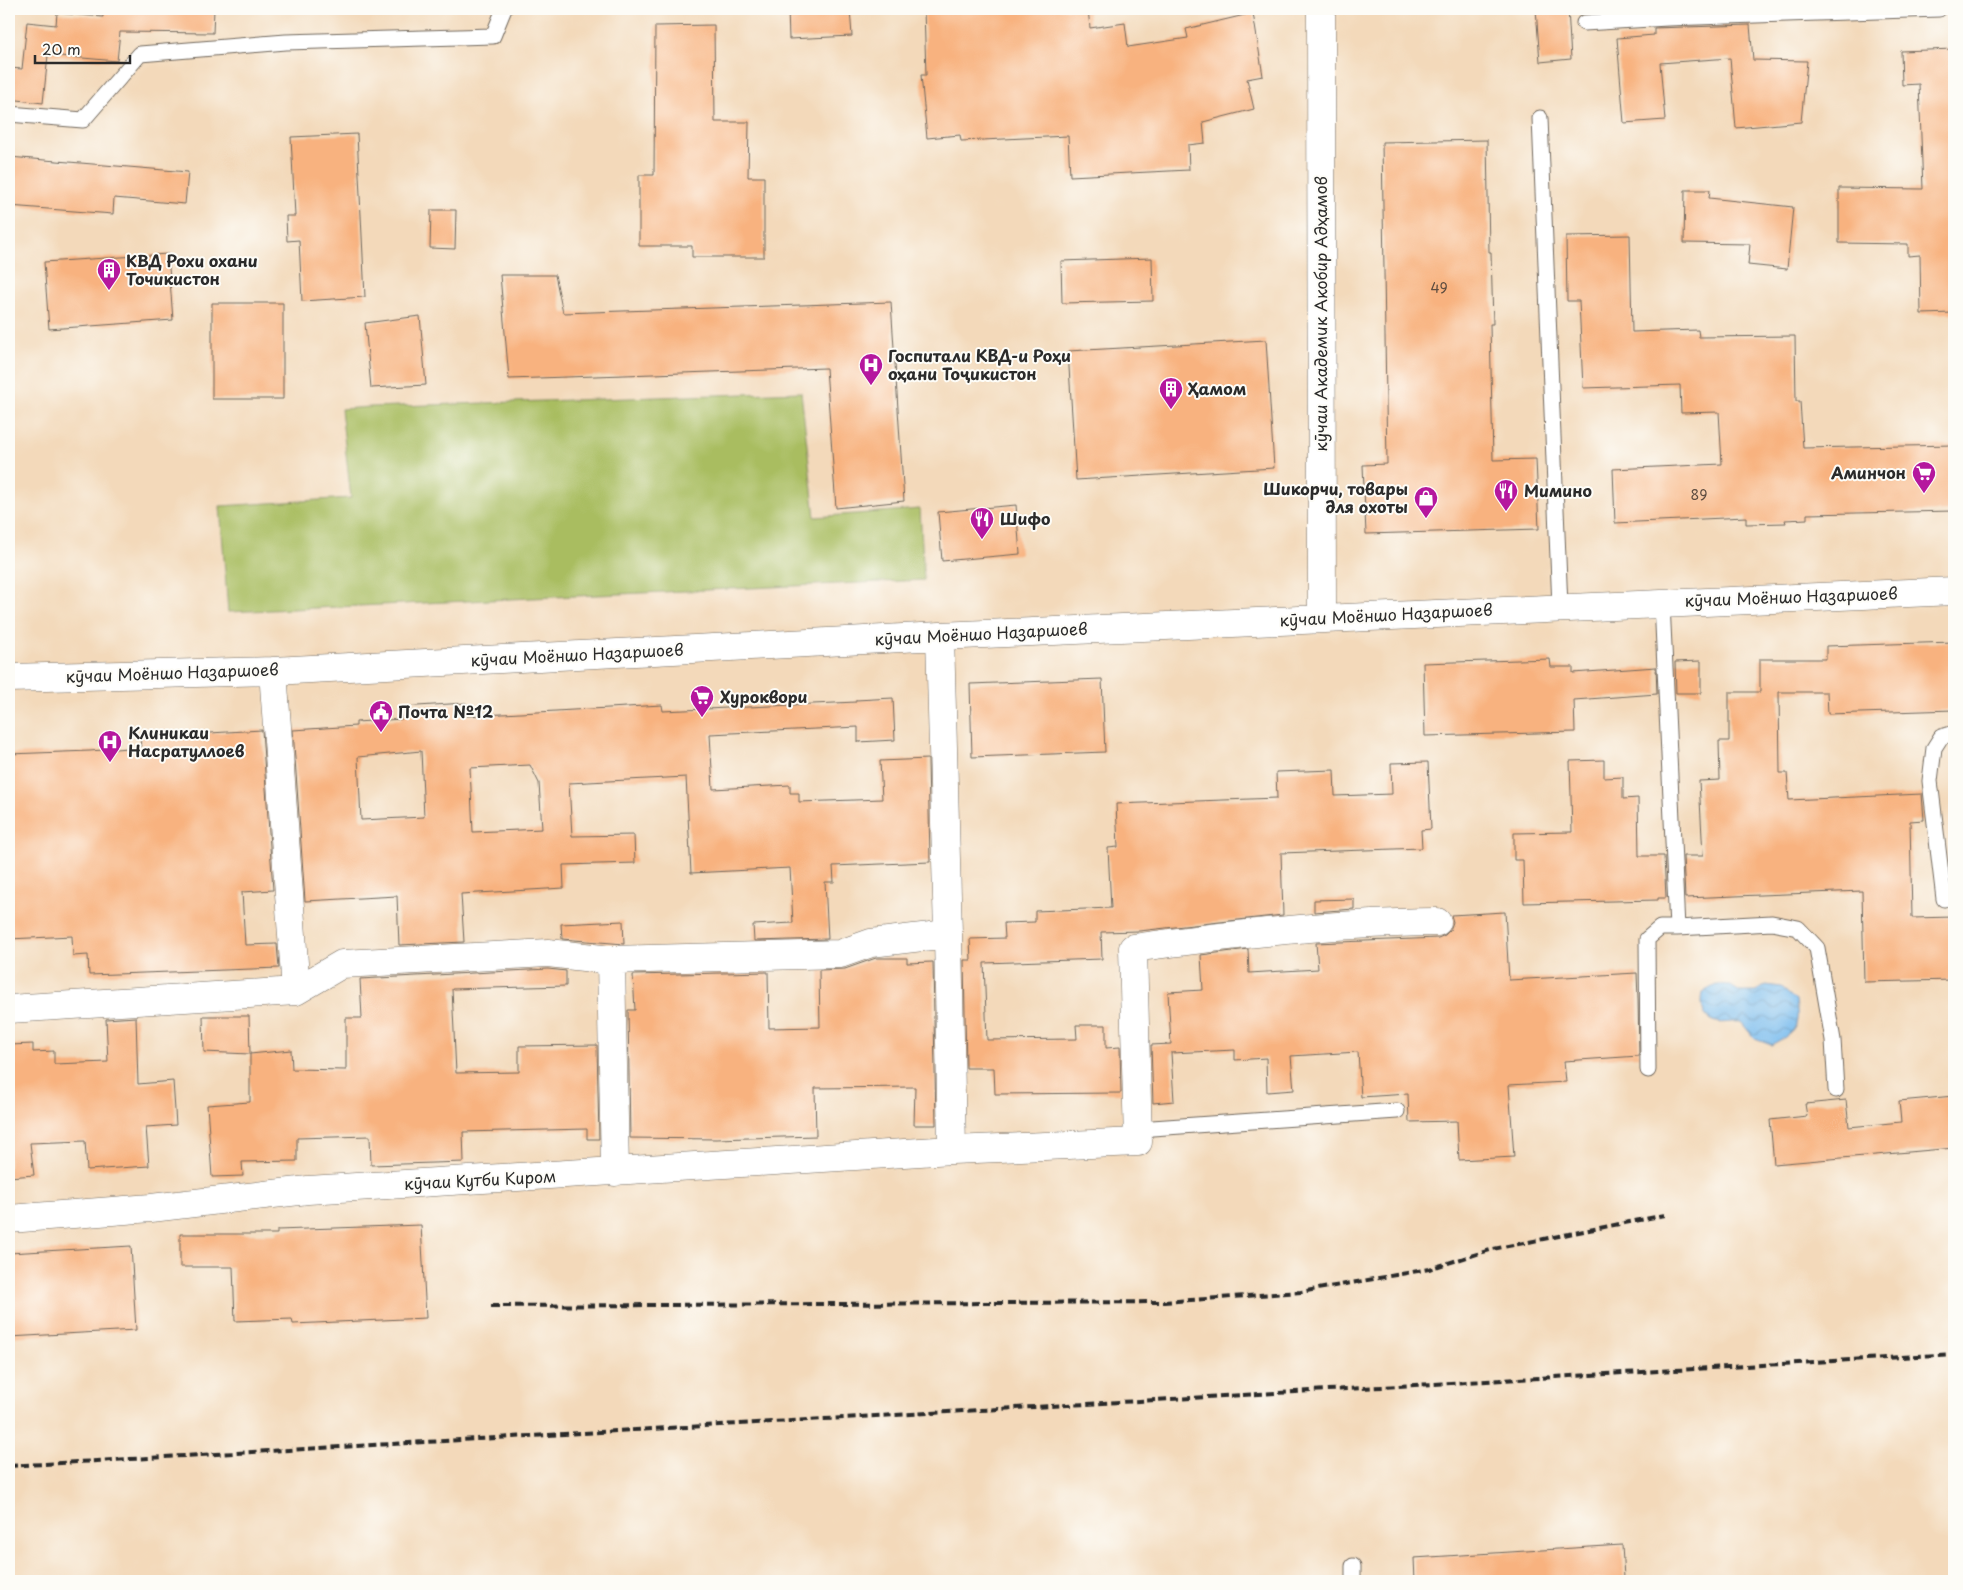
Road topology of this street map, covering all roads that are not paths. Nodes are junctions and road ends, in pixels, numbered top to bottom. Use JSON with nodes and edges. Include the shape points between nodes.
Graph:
{"nodes":[{"id":1,"x":504,"y":9,"type":"edge"},
{"id":2,"x":1321,"y":9,"type":"edge"},
{"id":3,"x":1939,"y":9,"type":"edge"},
{"id":4,"x":1584,"y":23,"type":"dead end"},
{"id":5,"x":9,"y":114,"type":"edge"},
{"id":6,"x":1540,"y":118,"type":"dead end"},
{"id":7,"x":1954,"y":590,"type":"edge"},
{"id":8,"x":1662,"y":603,"type":"junction"},
{"id":9,"x":1560,"y":607,"type":"junction"},
{"id":10,"x":1322,"y":619,"type":"junction"},
{"id":11,"x":940,"y":636,"type":"junction"},
{"id":12,"x":273,"y":671,"type":"junction"},
{"id":13,"x":9,"y":678,"type":"edge"},
{"id":14,"x":1954,"y":733,"type":"edge"},
{"id":15,"x":1944,"y":899,"type":"dead end"},
{"id":16,"x":1437,"y":922,"type":"dead end"},
{"id":17,"x":1677,"y":928,"type":"junction"},
{"id":18,"x":948,"y":934,"type":"junction"},
{"id":19,"x":611,"y":960,"type":"junction"},
{"id":20,"x":296,"y":991,"type":"junction"},
{"id":21,"x":9,"y":1009,"type":"edge"},
{"id":22,"x":1648,"y":1070,"type":"dead end"},
{"id":23,"x":1836,"y":1090,"type":"dead end"},
{"id":24,"x":1397,"y":1111,"type":"dead end"},
{"id":25,"x":1138,"y":1128,"type":"junction"},
{"id":26,"x":952,"y":1150,"type":"junction"},
{"id":27,"x":614,"y":1172,"type":"junction"},
{"id":28,"x":9,"y":1219,"type":"edge"},
{"id":29,"x":1353,"y":1566,"type":"dead end"},
{"id":30,"x":1353,"y":1581,"type":"edge"}],
"edges":[{"from":1,"to":5,"type":"lane","via":[[493,36],[286,42],[140,54],[83,120]]},
{"from":2,"to":10,"type":"street","name":"кӯчаи Академик Акобир Адҳамов"},
{"from":3,"to":4,"type":"lane"},
{"from":6,"to":9,"type":"lane"},
{"from":7,"to":8,"type":"street","name":"кӯчаи Моёншо Назаршоев"},
{"from":8,"to":9,"type":"street","name":"кӯчаи Моёншо Назаршоев"},
{"from":8,"to":17,"type":"lane"},
{"from":9,"to":10,"type":"street","name":"кӯчаи Моёншо Назаршоев"},
{"from":10,"to":11,"type":"street","name":"кӯчаи Моёншо Назаршоев"},
{"from":11,"to":12,"type":"street","name":"кӯчаи Моёншо Назаршоев"},
{"from":11,"to":18,"type":"street"},
{"from":12,"to":13,"type":"street","name":"кӯчаи Моёншо Назаршоев"},
{"from":12,"to":20,"type":"street"},
{"from":14,"to":15,"type":"lane","via":[[1941,737],[1934,748],[1930,781]]},
{"from":16,"to":25,"type":"street","via":[[1308,928],[1133,948]]},
{"from":17,"to":22,"type":"lane","via":[[1660,928],[1648,939]]},
{"from":17,"to":23,"type":"lane","via":[[1772,923],[1798,928],[1817,948],[1832,1040]]},
{"from":18,"to":19,"type":"street","via":[[871,942],[840,954]]},
{"from":18,"to":26,"type":"street"},
{"from":19,"to":20,"type":"street","via":[[548,953],[342,964]]},
{"from":19,"to":27,"type":"street"},
{"from":20,"to":21,"type":"street"},
{"from":24,"to":25,"type":"lane"},
{"from":25,"to":26,"type":"street","name":"кӯчаи Кутби Киром","via":[[1138,1142]]},
{"from":26,"to":27,"type":"street","name":"кӯчаи Кутби Киром"},
{"from":27,"to":28,"type":"street","name":"кӯчаи Кутби Киром","via":[[308,1190],[151,1208]]},
{"from":29,"to":30,"type":"lane"}]}
